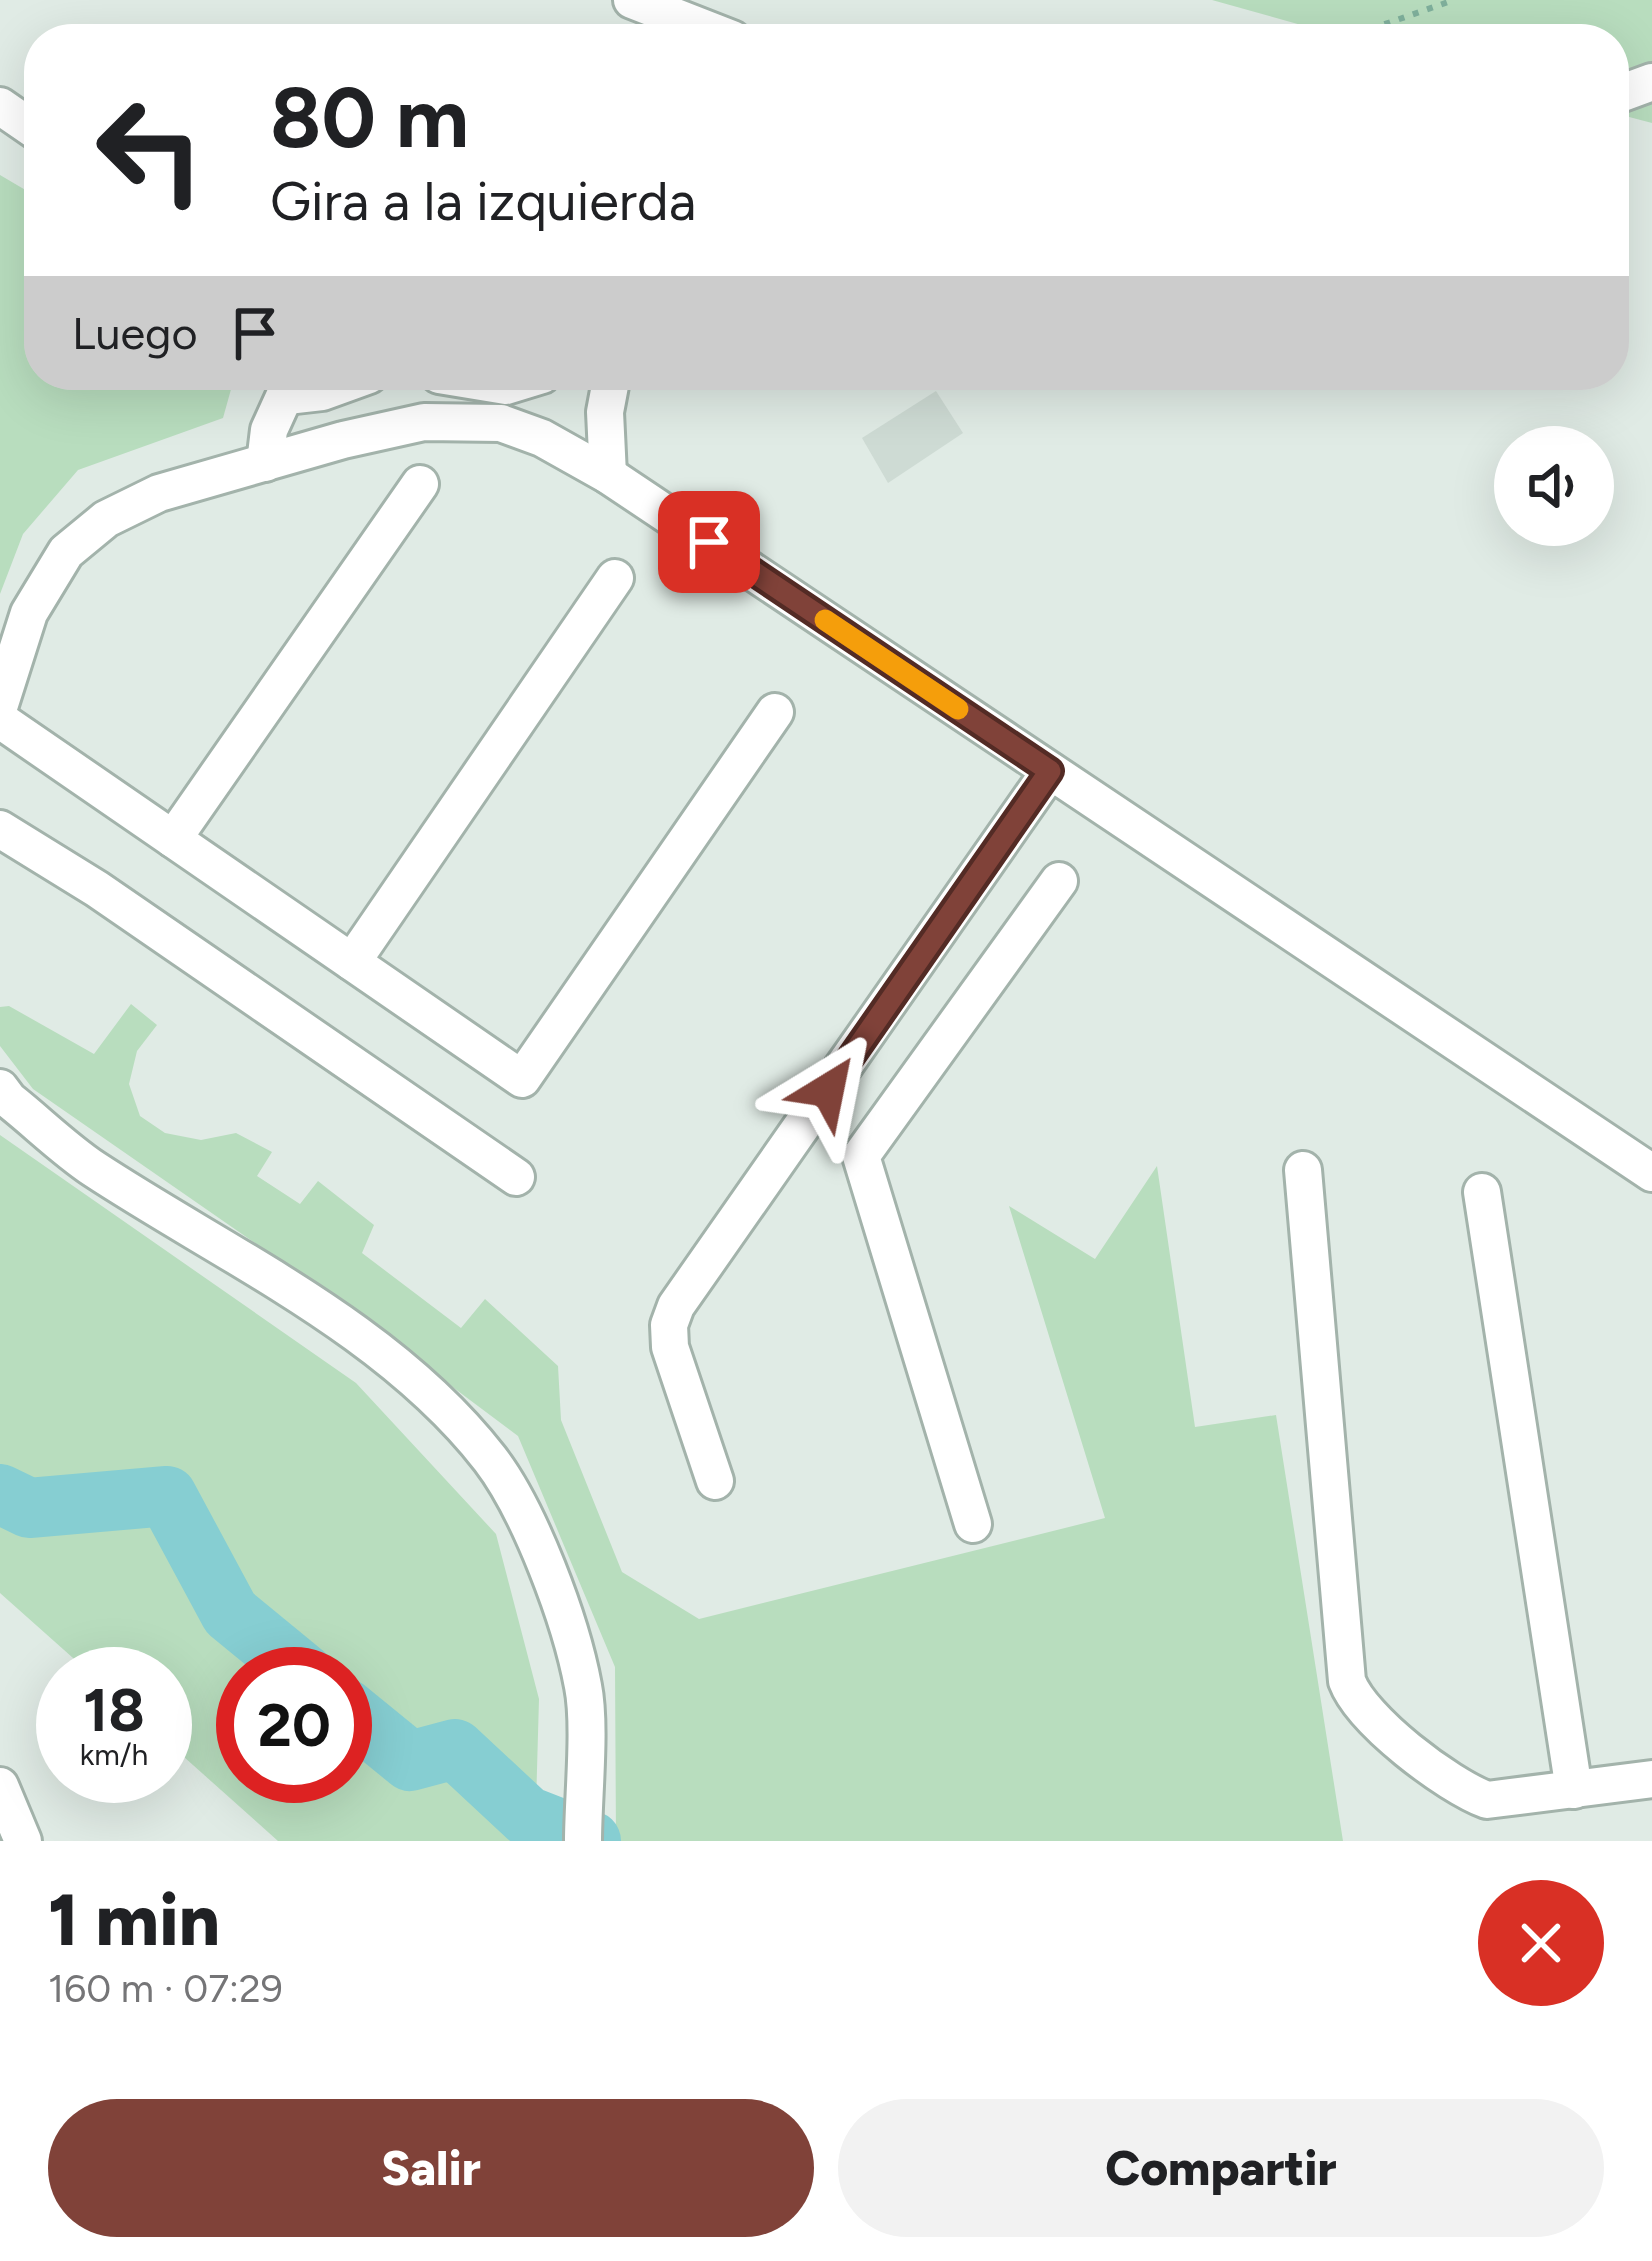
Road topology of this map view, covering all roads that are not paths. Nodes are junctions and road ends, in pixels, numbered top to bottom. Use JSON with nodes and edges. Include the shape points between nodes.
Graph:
{"nodes":[{"id":1,"x":632,"y":0,"type":"edge"},
{"id":2,"x":694,"y":24,"type":"edge"},
{"id":3,"x":289,"y":390,"type":"edge"},
{"id":4,"x":461,"y":390,"type":"edge"},
{"id":5,"x":609,"y":390,"type":"edge"},
{"id":6,"x":462,"y":422,"type":"junction"},
{"id":7,"x":266,"y":463,"type":"junction"},
{"id":8,"x":608,"y":475,"type":"junction"},
{"id":9,"x":420,"y":484,"type":"dead end"},
{"id":10,"x":615,"y":578,"type":"dead end"},
{"id":11,"x":0,"y":704,"type":"edge"},
{"id":12,"x":775,"y":712,"type":"dead end"},
{"id":13,"x":0,"y":720,"type":"edge"},
{"id":14,"x":1050,"y":771,"type":"junction"},
{"id":15,"x":0,"y":829,"type":"edge"},
{"id":16,"x":173,"y":839,"type":"junction"},
{"id":17,"x":1059,"y":881,"type":"dead end"},
{"id":18,"x":352,"y":962,"type":"junction"},
{"id":19,"x":0,"y":1088,"type":"edge"},
{"id":20,"x":803,"y":1127,"type":"junction"},
{"id":21,"x":861,"y":1156,"type":"junction"},
{"id":22,"x":1303,"y":1170,"type":"dead end"},
{"id":23,"x":1652,"y":1173,"type":"edge"},
{"id":24,"x":516,"y":1177,"type":"dead end"},
{"id":25,"x":1482,"y":1192,"type":"dead end"},
{"id":26,"x":715,"y":1480,"type":"dead end"},
{"id":27,"x":973,"y":1524,"type":"dead end"},
{"id":28,"x":1652,"y":1779,"type":"edge"},
{"id":29,"x":0,"y":1786,"type":"edge"},
{"id":30,"x":1574,"y":1790,"type":"junction"},
{"id":31,"x":23,"y":1841,"type":"edge"},
{"id":32,"x":583,"y":1841,"type":"edge"}],
"edges":[{"from":1,"to":2,"type":"street"},
{"from":3,"to":7,"type":"street","via":[[269,430]]},
{"from":4,"to":6,"type":"street"},
{"from":5,"to":8,"type":"street"},
{"from":6,"to":7,"type":"street","via":[[424,422]]},
{"from":6,"to":8,"type":"street","via":[[501,423]]},
{"from":7,"to":11,"type":"street","via":[[159,493],[106,519],[66,552],[29,613]]},
{"from":8,"to":14,"type":"street"},
{"from":9,"to":16,"type":"street"},
{"from":10,"to":18,"type":"street"},
{"from":12,"to":18,"type":"street","via":[[522,1079]]},
{"from":13,"to":16,"type":"street"},
{"from":14,"to":20,"type":"street"},
{"from":14,"to":23,"type":"street"},
{"from":15,"to":24,"type":"street"},
{"from":16,"to":18,"type":"street"},
{"from":17,"to":21,"type":"street"},
{"from":19,"to":32,"type":"street","via":[[88,1165],[356,1334],[437,1400],[492,1462],[534,1540],[584,1689]]},
{"from":20,"to":21,"type":"street"},
{"from":20,"to":26,"type":"street","via":[[669,1325]]},
{"from":21,"to":27,"type":"street"},
{"from":22,"to":30,"type":"street","via":[[1355,1703],[1469,1794],[1487,1800]]},
{"from":25,"to":30,"type":"street"},
{"from":28,"to":30,"type":"street"},
{"from":29,"to":31,"type":"street"}]}
